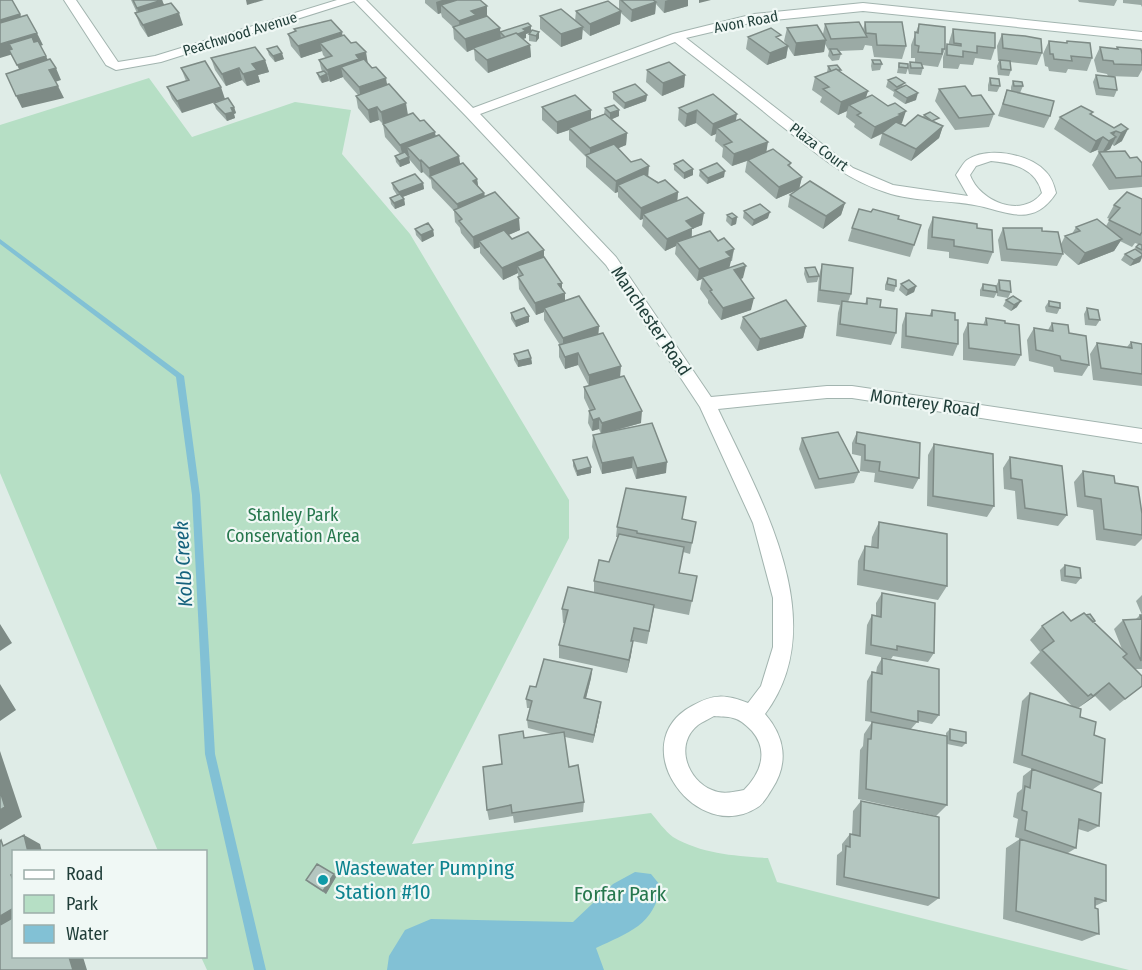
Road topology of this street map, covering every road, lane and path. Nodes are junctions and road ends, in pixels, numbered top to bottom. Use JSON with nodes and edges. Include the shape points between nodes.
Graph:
{"nodes":[{"id":1,"x":70,"y":0,"type":"edge"},
{"id":2,"x":349,"y":0,"type":"edge"},
{"id":3,"x":359,"y":0,"type":"edge"},
{"id":4,"x":861,"y":4,"type":"edge"},
{"id":5,"x":1142,"y":36,"type":"edge"},
{"id":6,"x":677,"y":37,"type":"junction"},
{"id":7,"x":471,"y":113,"type":"junction"},
{"id":8,"x":986,"y":203,"type":"junction"},
{"id":9,"x":707,"y":404,"type":"junction"},
{"id":10,"x":1142,"y":436,"type":"edge"},
{"id":11,"x":751,"y":716,"type":"junction"}],
"edges":[{"from":1,"to":2,"type":"street","name":"Peachwood Avenue","via":[[116,66],[157,59]]},
{"from":3,"to":7,"type":"street","name":"Manchester Road"},
{"from":4,"to":5,"type":"street","name":"Avon Road"},
{"from":4,"to":6,"type":"street","name":"Avon Road","via":[[754,18]]},
{"from":6,"to":7,"type":"street","name":"Avon Road"},
{"from":6,"to":8,"type":"street","name":"Plaza Court","via":[[848,171],[890,189]]},
{"from":7,"to":9,"type":"street","name":"Manchester Road","via":[[611,261]]},
{"from":8,"to":8,"type":"street","name":"Plaza Court","via":[[1010,209],[1034,207],[1049,193],[1048,183],[1023,162],[1004,157],[982,158],[966,167],[963,175],[964,184]]},
{"from":9,"to":10,"type":"street","name":"Monterey Road","via":[[852,392]]},
{"from":9,"to":11,"type":"street","name":"Manchester Road","via":[[762,523],[783,598],[783,647],[770,691]]},
{"from":11,"to":11,"type":"street","via":[[735,708],[712,706],[697,711],[677,733],[673,750],[677,771],[702,798],[732,804],[750,799],[772,774],[770,740]]}]}
